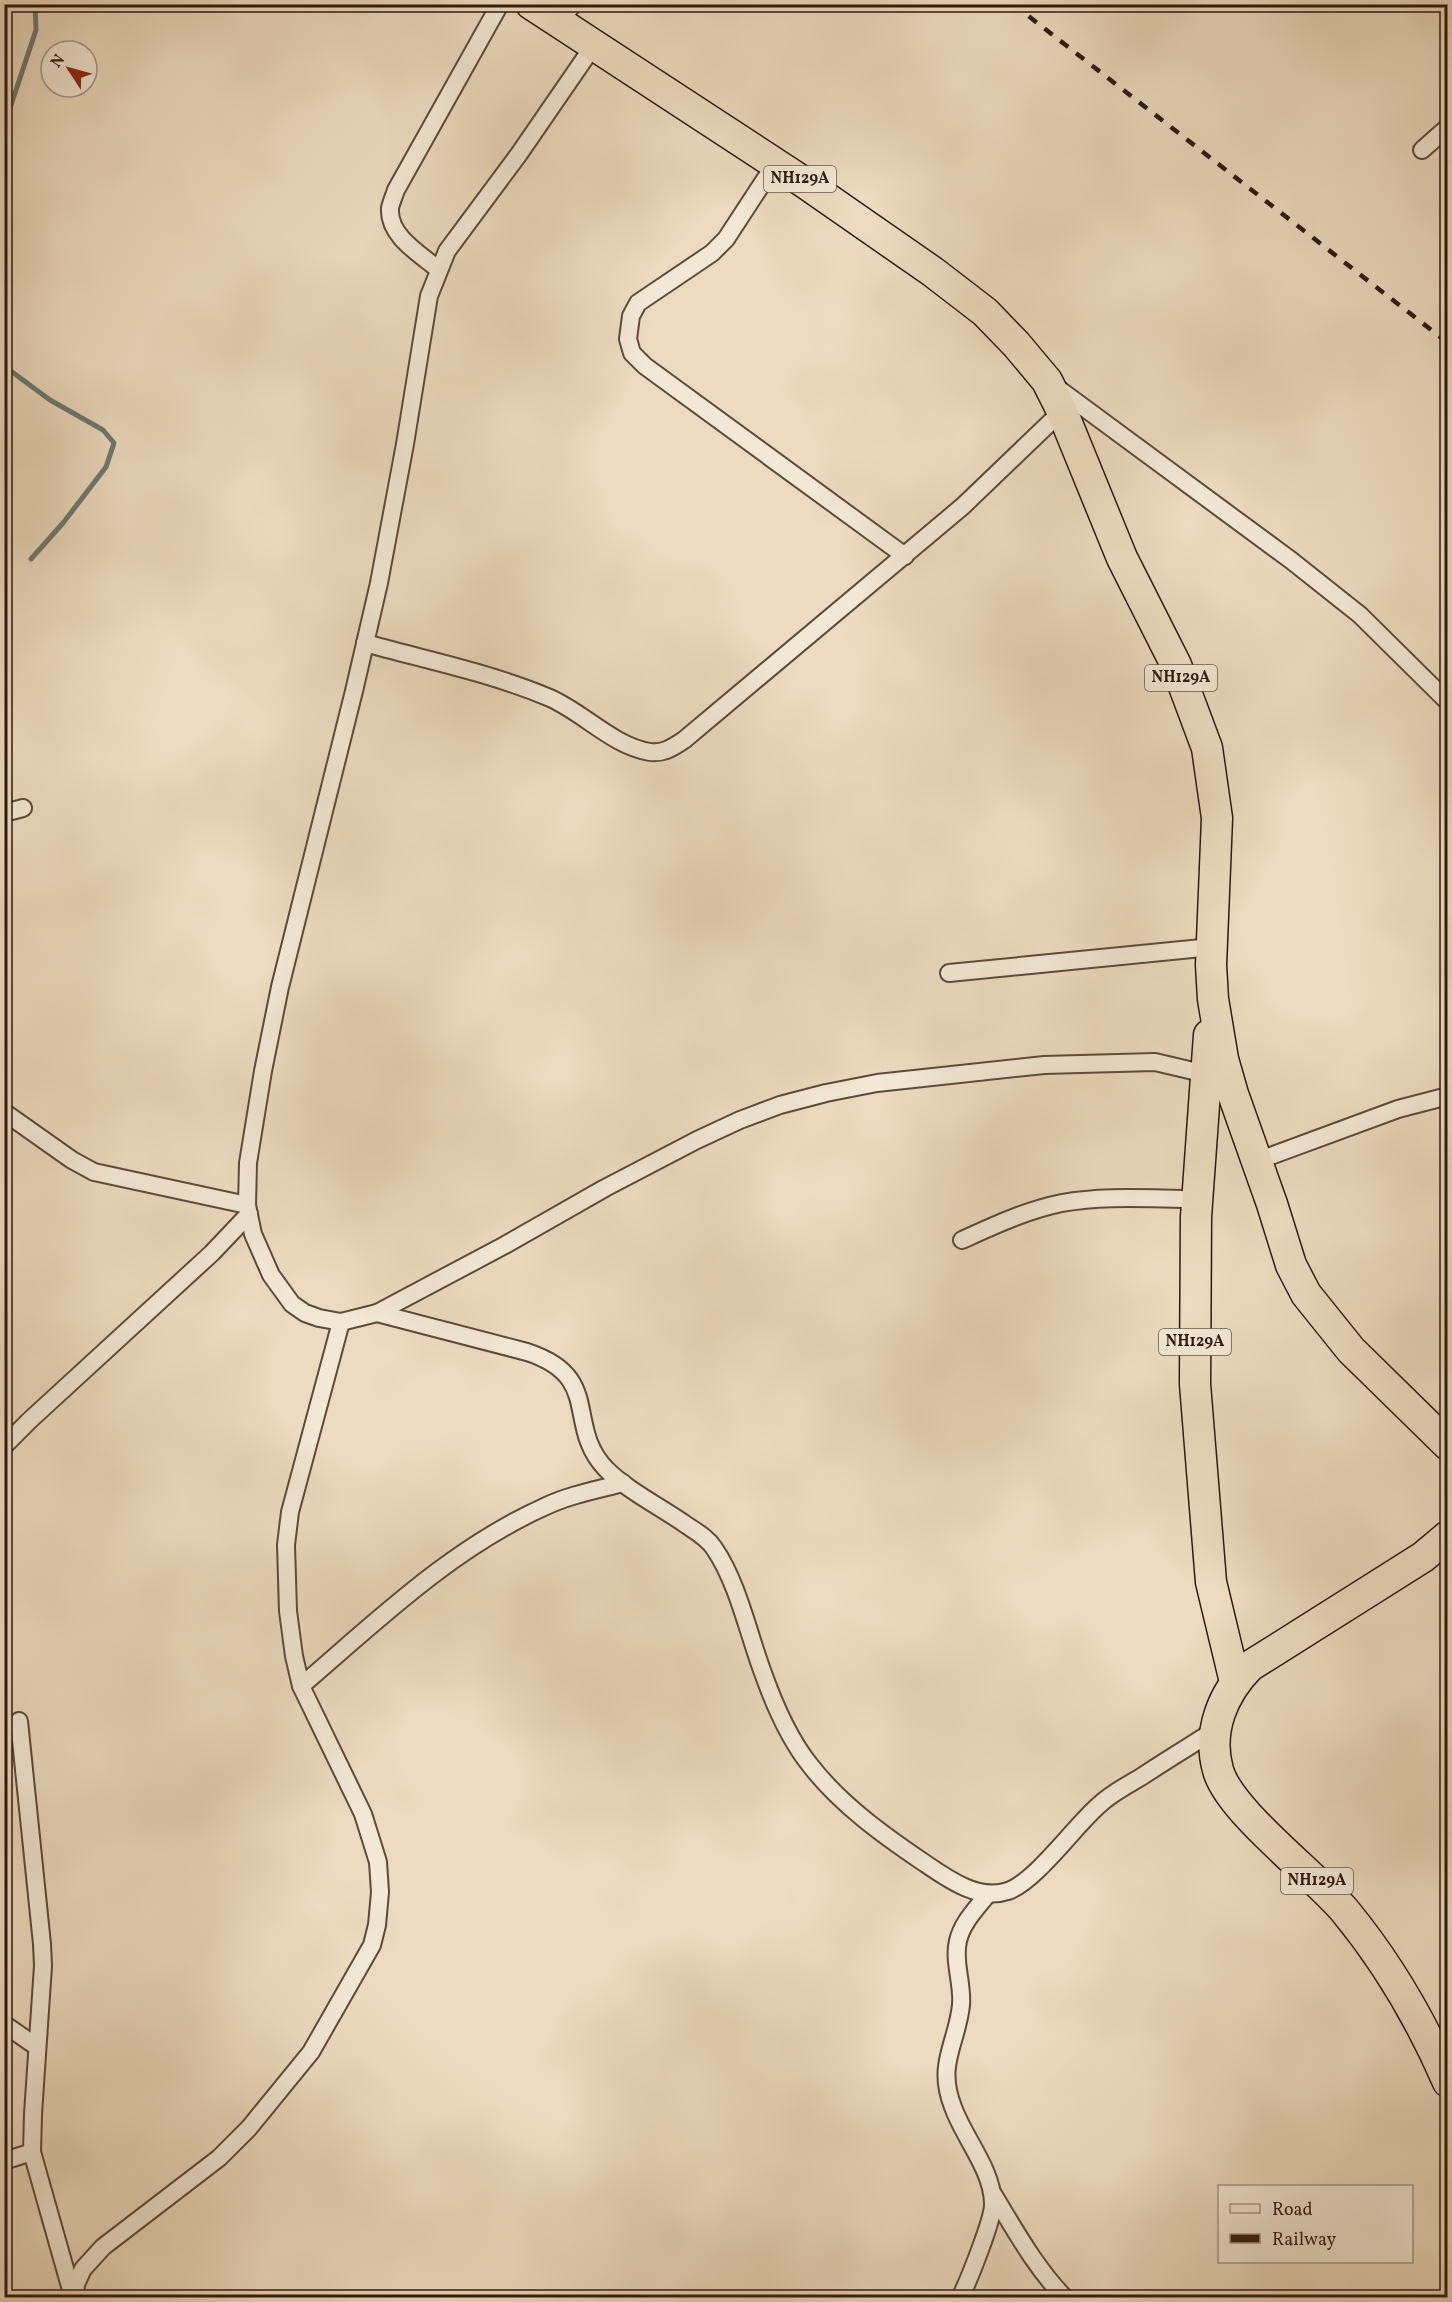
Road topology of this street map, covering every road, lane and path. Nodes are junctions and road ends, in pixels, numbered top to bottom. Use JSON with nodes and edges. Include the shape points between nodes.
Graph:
{"nodes":[{"id":1,"x":500,"y":4,"type":"edge"},
{"id":2,"x":531,"y":4,"type":"edge"},
{"id":3,"x":566,"y":14,"type":"edge"},
{"id":4,"x":594,"y":45,"type":"junction"},
{"id":5,"x":1448,"y":127,"type":"edge"},
{"id":6,"x":1422,"y":150,"type":"dead end"},
{"id":7,"x":775,"y":164,"type":"junction"},
{"id":8,"x":438,"y":269,"type":"junction"},
{"id":9,"x":1047,"y":381,"type":"junction"},
{"id":10,"x":1062,"y":411,"type":"junction"},
{"id":11,"x":905,"y":556,"type":"junction"},
{"id":12,"x":365,"y":643,"type":"junction"},
{"id":13,"x":1448,"y":702,"type":"edge"},
{"id":14,"x":23,"y":808,"type":"dead end"},
{"id":15,"x":4,"y":813,"type":"edge"},
{"id":16,"x":1212,"y":947,"type":"junction"},
{"id":17,"x":949,"y":973,"type":"dead end"},
{"id":18,"x":1213,"y":999,"type":"junction"},
{"id":19,"x":1206,"y":1074,"type":"junction"},
{"id":20,"x":1448,"y":1096,"type":"edge"},
{"id":21,"x":4,"y":1112,"type":"edge"},
{"id":22,"x":1257,"y":1161,"type":"junction"},
{"id":23,"x":1197,"y":1199,"type":"junction"},
{"id":24,"x":248,"y":1210,"type":"junction"},
{"id":25,"x":962,"y":1240,"type":"dead end"},
{"id":26,"x":377,"y":1313,"type":"junction"},
{"id":27,"x":341,"y":1322,"type":"junction"},
{"id":28,"x":1448,"y":1445,"type":"edge"},
{"id":29,"x":4,"y":1446,"type":"edge"},
{"id":30,"x":623,"y":1483,"type":"junction"},
{"id":31,"x":1448,"y":1536,"type":"edge"},
{"id":32,"x":1234,"y":1682,"type":"junction"},
{"id":33,"x":301,"y":1686,"type":"junction"},
{"id":34,"x":19,"y":1721,"type":"dead end"},
{"id":35,"x":1215,"y":1730,"type":"junction"},
{"id":36,"x":987,"y":1895,"type":"junction"},
{"id":37,"x":4,"y":2024,"type":"edge"},
{"id":38,"x":37,"y":2047,"type":"junction"},
{"id":39,"x":1448,"y":2082,"type":"edge"},
{"id":40,"x":32,"y":2152,"type":"junction"},
{"id":41,"x":4,"y":2161,"type":"edge"},
{"id":42,"x":992,"y":2190,"type":"junction"},
{"id":43,"x":74,"y":2298,"type":"edge"},
{"id":44,"x":960,"y":2298,"type":"edge"},
{"id":45,"x":1065,"y":2298,"type":"edge"}],
"edges":[{"from":1,"to":8,"type":"street","via":[[396,190],[390,208],[400,238]]},
{"from":2,"to":3,"type":"highway","number":"NH129A"},
{"from":3,"to":4,"type":"highway","number":"NH129A"},
{"from":4,"to":7,"type":"highway","number":"NH129A"},
{"from":4,"to":8,"type":"street","via":[[447,250]]},
{"from":5,"to":6,"type":"street"},
{"from":7,"to":9,"type":"highway","number":"NH129A","via":[[985,312]]},
{"from":7,"to":11,"type":"street","via":[[726,239],[712,253],[638,303],[631,316],[628,339],[632,353]]},
{"from":8,"to":12,"type":"street","via":[[429,296],[405,444]]},
{"from":9,"to":10,"type":"highway","number":"NH129A"},
{"from":9,"to":13,"type":"street","via":[[1302,568],[1360,615]]},
{"from":10,"to":11,"type":"street"},
{"from":10,"to":16,"type":"highway","number":"NH129A","via":[[1122,558],[1176,666],[1207,748],[1217,818]]},
{"from":11,"to":12,"type":"street","via":[[666,751],[652,752],[615,739],[570,708],[524,687]]},
{"from":12,"to":24,"type":"street","via":[[280,987],[248,1163]]},
{"from":14,"to":15,"type":"street"},
{"from":16,"to":17,"type":"street"},
{"from":16,"to":18,"type":"highway","number":"NH129A"},
{"from":18,"to":19,"type":"highway","number":"NH129A"},
{"from":18,"to":22,"type":"highway","number":"NH129A","via":[[1223,1059]]},
{"from":19,"to":23,"type":"highway","number":"NH129A"},
{"from":19,"to":26,"type":"street","via":[[1155,1062],[1044,1065],[877,1083],[780,1105],[687,1145]]},
{"from":20,"to":22,"type":"street","via":[[1398,1109]]},
{"from":21,"to":24,"type":"street","via":[[94,1172]]},
{"from":22,"to":28,"type":"highway","number":"NH129A","via":[[1291,1265],[1306,1294],[1351,1350]]},
{"from":23,"to":25,"type":"street","via":[[1107,1198],[1060,1204],[1016,1216]]},
{"from":23,"to":32,"type":"highway","number":"NH129A","via":[[1196,1407],[1210,1582]]},
{"from":24,"to":27,"type":"street","via":[[260,1254],[292,1304],[305,1313]]},
{"from":24,"to":29,"type":"street","via":[[212,1253]]},
{"from":26,"to":27,"type":"street"},
{"from":26,"to":30,"type":"street","via":[[527,1352],[556,1364],[572,1382],[597,1457]]},
{"from":27,"to":33,"type":"street","via":[[290,1512],[286,1545],[288,1611]]},
{"from":30,"to":33,"type":"street","via":[[552,1503],[484,1539],[436,1570]]},
{"from":30,"to":36,"type":"street","via":[[712,1545],[729,1576],[763,1675],[791,1735],[825,1783],[875,1827],[941,1875]]},
{"from":31,"to":32,"type":"highway","number":"NH129A","via":[[1424,1557],[1259,1660]]},
{"from":32,"to":35,"type":"highway","number":"NH129A"},
{"from":33,"to":43,"type":"street","via":[[363,1814],[378,1862],[380,1892],[372,1945],[311,2052],[272,2102],[219,2158],[103,2247],[83,2269]]},
{"from":34,"to":38,"type":"street","via":[[42,1944]]},
{"from":35,"to":36,"type":"street","via":[[1099,1805],[1034,1872],[1011,1890]]},
{"from":35,"to":39,"type":"highway","number":"NH129A","via":[[1218,1772],[1233,1797],[1324,1888],[1366,1938],[1409,2006]]},
{"from":36,"to":42,"type":"street","via":[[968,1918],[957,1943],[961,2006],[946,2069],[953,2107]]},
{"from":37,"to":38,"type":"street"},
{"from":38,"to":40,"type":"street"},
{"from":40,"to":41,"type":"street"},
{"from":40,"to":43,"type":"street"},
{"from":42,"to":44,"type":"street","via":[[990,2220]]},
{"from":42,"to":45,"type":"street","via":[[1032,2258]]}]}
